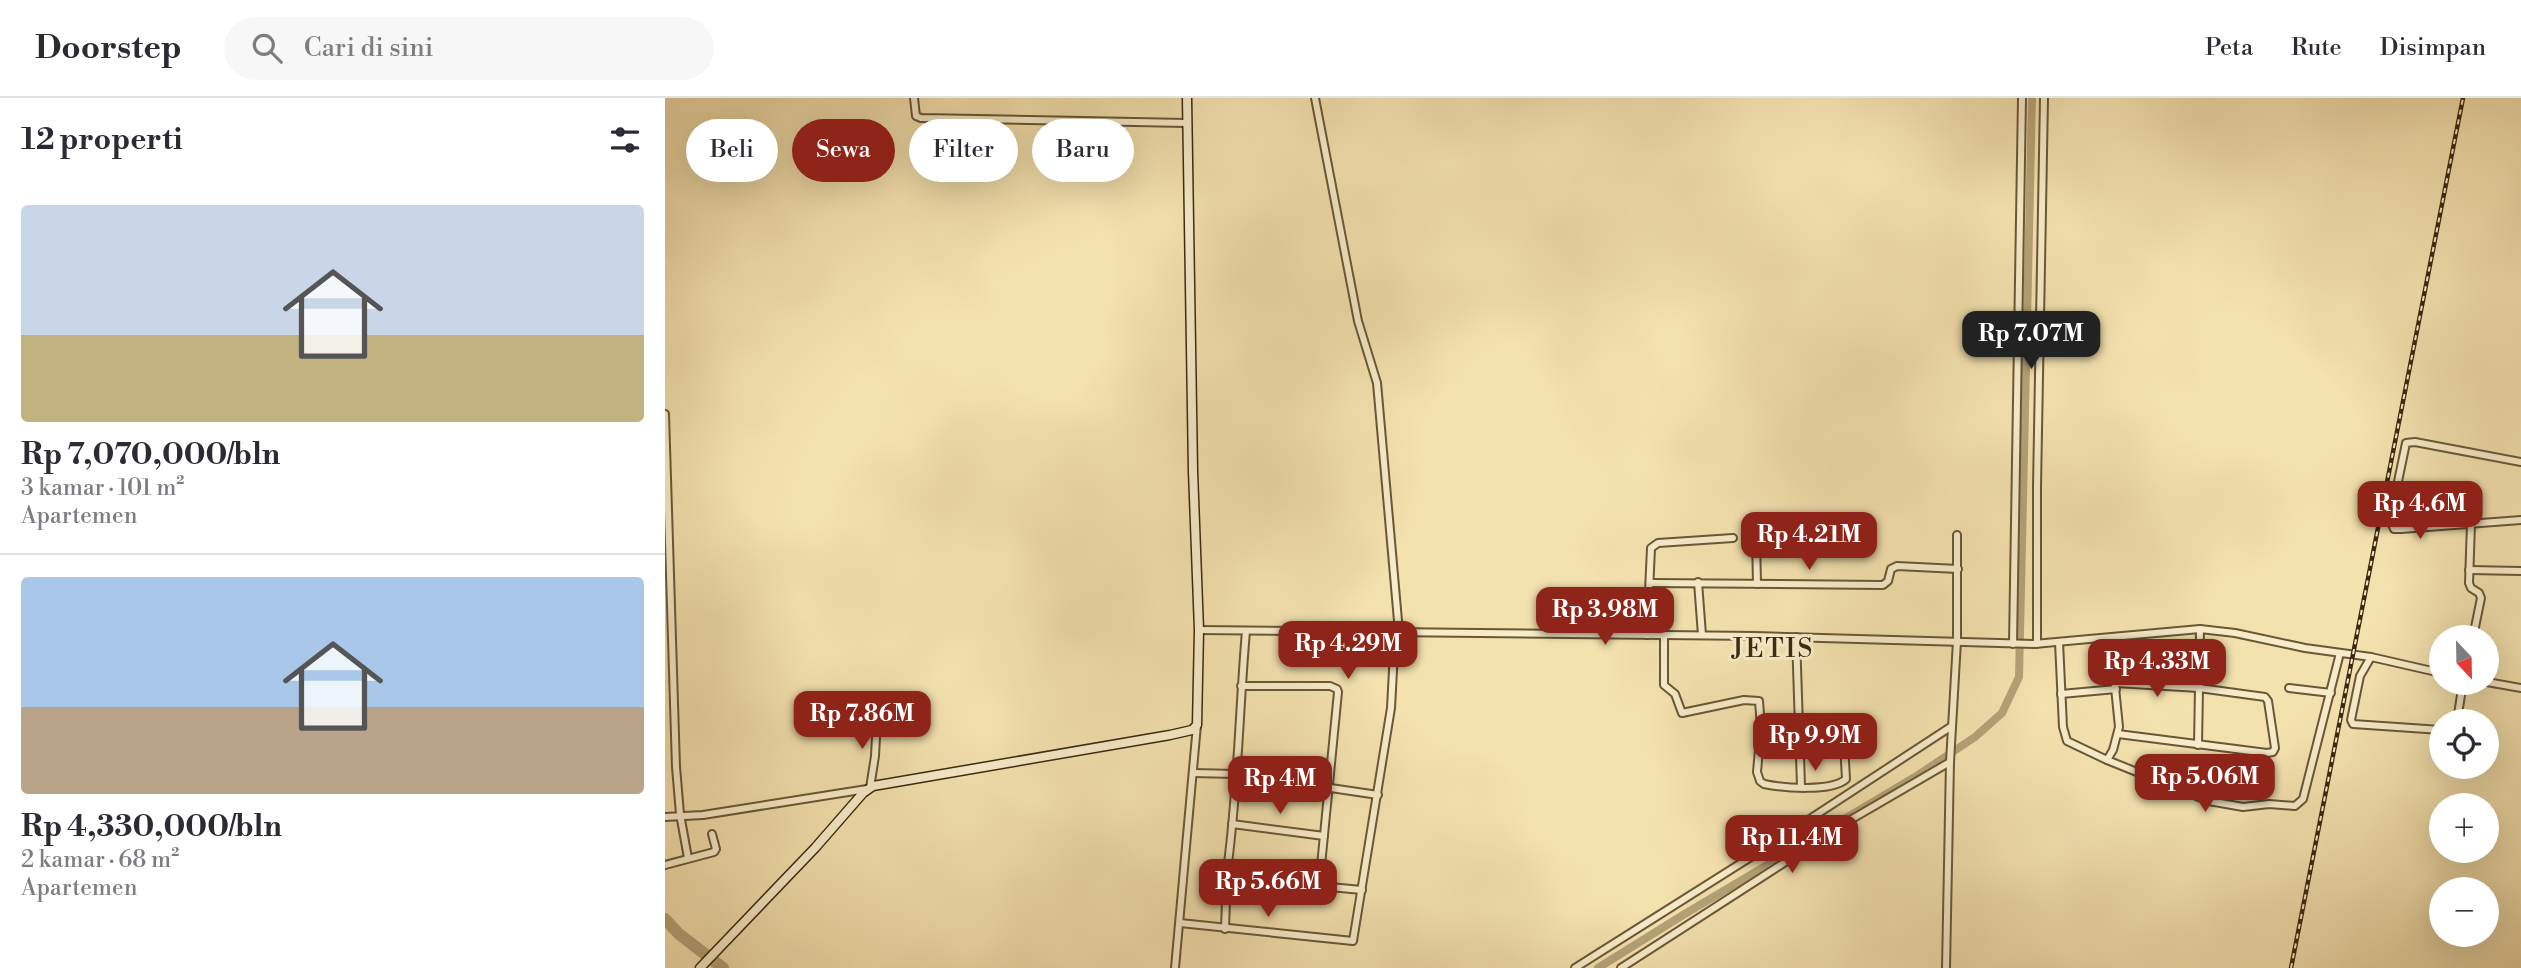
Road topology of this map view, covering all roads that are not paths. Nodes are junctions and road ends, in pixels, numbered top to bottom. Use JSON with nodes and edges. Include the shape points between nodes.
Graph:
{"nodes":[{"id":1,"x":914,"y":98,"type":"edge"},
{"id":2,"x":1187,"y":98,"type":"edge"},
{"id":3,"x":1315,"y":98,"type":"edge"},
{"id":4,"x":2022,"y":98,"type":"edge"},
{"id":5,"x":2044,"y":98,"type":"edge"},
{"id":6,"x":1187,"y":123,"type":"junction"},
{"id":7,"x":665,"y":414,"type":"edge"},
{"id":8,"x":2521,"y":462,"type":"edge"},
{"id":9,"x":666,"y":480,"type":"edge"},
{"id":10,"x":2521,"y":520,"type":"edge"},
{"id":11,"x":2471,"y":523,"type":"junction"},
{"id":12,"x":1957,"y":535,"type":"dead end"},
{"id":13,"x":1733,"y":538,"type":"dead end"},
{"id":14,"x":1756,"y":540,"type":"dead end"},
{"id":15,"x":1958,"y":569,"type":"junction"},
{"id":16,"x":2469,"y":570,"type":"junction"},
{"id":17,"x":2521,"y":571,"type":"edge"},
{"id":18,"x":668,"y":573,"type":"edge"},
{"id":19,"x":1698,"y":582,"type":"junction"},
{"id":20,"x":1651,"y":583,"type":"junction"},
{"id":21,"x":1757,"y":584,"type":"junction"},
{"id":22,"x":2475,"y":625,"type":"edge"},
{"id":23,"x":2200,"y":629,"type":"junction"},
{"id":24,"x":1199,"y":630,"type":"junction"},
{"id":25,"x":1246,"y":631,"type":"junction"},
{"id":26,"x":1397,"y":632,"type":"junction"},
{"id":27,"x":1647,"y":635,"type":"junction"},
{"id":28,"x":1664,"y":635,"type":"junction"},
{"id":29,"x":1702,"y":635,"type":"junction"},
{"id":30,"x":1796,"y":637,"type":"junction"},
{"id":31,"x":2110,"y":638,"type":"junction"},
{"id":32,"x":1957,"y":641,"type":"junction"},
{"id":33,"x":2059,"y":642,"type":"junction"},
{"id":34,"x":2014,"y":644,"type":"junction"},
{"id":35,"x":2036,"y":644,"type":"junction"},
{"id":36,"x":2340,"y":653,"type":"junction"},
{"id":37,"x":2371,"y":657,"type":"junction"},
{"id":38,"x":2429,"y":670,"type":"edge"},
{"id":39,"x":2499,"y":684,"type":"edge"},
{"id":40,"x":1241,"y":686,"type":"junction"},
{"id":41,"x":2116,"y":686,"type":"junction"},
{"id":42,"x":2199,"y":688,"type":"junction"},
{"id":43,"x":2290,"y":688,"type":"dead end"},
{"id":44,"x":2521,"y":688,"type":"edge"},
{"id":45,"x":2331,"y":693,"type":"junction"},
{"id":46,"x":2061,"y":694,"type":"junction"},
{"id":47,"x":877,"y":718,"type":"dead end"},
{"id":48,"x":1197,"y":725,"type":"junction"},
{"id":49,"x":1952,"y":726,"type":"junction"},
{"id":50,"x":2429,"y":729,"type":"edge"},
{"id":51,"x":2118,"y":734,"type":"junction"},
{"id":52,"x":1844,"y":744,"type":"dead end"},
{"id":53,"x":2198,"y":746,"type":"junction"},
{"id":54,"x":1951,"y":759,"type":"junction"},
{"id":55,"x":2107,"y":760,"type":"junction"},
{"id":56,"x":1193,"y":773,"type":"junction"},
{"id":57,"x":1236,"y":774,"type":"junction"},
{"id":58,"x":1846,"y":779,"type":"junction"},
{"id":59,"x":1801,"y":786,"type":"junction"},
{"id":60,"x":869,"y":788,"type":"junction"},
{"id":61,"x":1328,"y":788,"type":"junction"},
{"id":62,"x":1855,"y":789,"type":"junction"},
{"id":63,"x":1378,"y":795,"type":"junction"},
{"id":64,"x":680,"y":814,"type":"junction"},
{"id":65,"x":665,"y":817,"type":"edge"},
{"id":66,"x":1232,"y":824,"type":"junction"},
{"id":67,"x":712,"y":834,"type":"dead end"},
{"id":68,"x":1324,"y":836,"type":"junction"},
{"id":69,"x":688,"y":859,"type":"junction"},
{"id":70,"x":665,"y":865,"type":"edge"},
{"id":71,"x":1227,"y":871,"type":"junction"},
{"id":72,"x":1319,"y":886,"type":"junction"},
{"id":73,"x":1362,"y":890,"type":"junction"},
{"id":74,"x":1180,"y":923,"type":"junction"},
{"id":75,"x":1225,"y":929,"type":"junction"},
{"id":76,"x":701,"y":967,"type":"edge"},
{"id":77,"x":1175,"y":968,"type":"edge"},
{"id":78,"x":1575,"y":968,"type":"edge"},
{"id":79,"x":1621,"y":968,"type":"edge"},
{"id":80,"x":1946,"y":968,"type":"edge"}],
"edges":[{"from":1,"to":6,"type":"street","via":[[919,118]]},
{"from":2,"to":6,"type":"main road"},
{"from":3,"to":26,"type":"street","via":[[1358,321],[1377,383]]},
{"from":4,"to":34,"type":"street"},
{"from":5,"to":35,"type":"street"},
{"from":6,"to":24,"type":"main road"},
{"from":7,"to":9,"type":"street"},
{"from":8,"to":11,"type":"street","via":[[2406,443],[2391,525],[2401,529]]},
{"from":9,"to":18,"type":"street"},
{"from":10,"to":11,"type":"street"},
{"from":11,"to":16,"type":"street"},
{"from":12,"to":15,"type":"street"},
{"from":13,"to":20,"type":"street","via":[[1655,544],[1651,548]]},
{"from":14,"to":21,"type":"street"},
{"from":15,"to":21,"type":"street","via":[[1897,566],[1883,585]]},
{"from":15,"to":32,"type":"street"},
{"from":16,"to":17,"type":"street"},
{"from":16,"to":22,"type":"street","via":[[2470,586],[2481,598]]},
{"from":18,"to":64,"type":"street"},
{"from":19,"to":20,"type":"street"},
{"from":19,"to":21,"type":"street"},
{"from":19,"to":29,"type":"street"},
{"from":20,"to":27,"type":"street"},
{"from":23,"to":31,"type":"street"},
{"from":23,"to":36,"type":"street"},
{"from":23,"to":42,"type":"street"},
{"from":24,"to":25,"type":"street"},
{"from":24,"to":48,"type":"main road"},
{"from":25,"to":26,"type":"street"},
{"from":25,"to":40,"type":"street"},
{"from":26,"to":27,"type":"street"},
{"from":26,"to":63,"type":"street"},
{"from":27,"to":28,"type":"street"},
{"from":28,"to":29,"type":"street"},
{"from":28,"to":59,"type":"street","via":[[1664,685],[1675,694],[1681,712],[1758,700],[1758,778],[1769,785]]},
{"from":29,"to":30,"type":"street"},
{"from":30,"to":32,"type":"street"},
{"from":30,"to":59,"type":"street"},
{"from":31,"to":33,"type":"street"},
{"from":31,"to":41,"type":"street"},
{"from":32,"to":34,"type":"street"},
{"from":32,"to":49,"type":"street"},
{"from":33,"to":35,"type":"street"},
{"from":33,"to":46,"type":"street"},
{"from":34,"to":35,"type":"street"},
{"from":36,"to":37,"type":"street"},
{"from":36,"to":45,"type":"street"},
{"from":37,"to":38,"type":"street"},
{"from":37,"to":50,"type":"street","via":[[2360,676],[2353,724]]},
{"from":39,"to":44,"type":"street"},
{"from":40,"to":57,"type":"street"},
{"from":40,"to":61,"type":"street","via":[[1337,689]]},
{"from":41,"to":42,"type":"street"},
{"from":41,"to":46,"type":"street"},
{"from":41,"to":51,"type":"street"},
{"from":42,"to":53,"type":"street"},
{"from":42,"to":53,"type":"street","via":[[2265,697],[2275,748],[2270,753]]},
{"from":43,"to":45,"type":"street"},
{"from":45,"to":55,"type":"street","via":[[2306,793],[2295,806],[2221,804]]},
{"from":46,"to":55,"type":"street","via":[[2067,741]]},
{"from":47,"to":60,"type":"street"},
{"from":48,"to":56,"type":"street"},
{"from":48,"to":60,"type":"main road","via":[[1170,735]]},
{"from":49,"to":54,"type":"street"},
{"from":49,"to":62,"type":"street"},
{"from":51,"to":53,"type":"street"},
{"from":51,"to":55,"type":"street"},
{"from":52,"to":58,"type":"street"},
{"from":54,"to":79,"type":"street"},
{"from":54,"to":80,"type":"street"},
{"from":56,"to":57,"type":"street"},
{"from":56,"to":74,"type":"street"},
{"from":57,"to":61,"type":"street"},
{"from":57,"to":66,"type":"street"},
{"from":58,"to":59,"type":"street","via":[[1829,787]]},
{"from":58,"to":62,"type":"street"},
{"from":60,"to":64,"type":"street","via":[[702,815]]},
{"from":60,"to":76,"type":"main road"},
{"from":61,"to":63,"type":"street"},
{"from":61,"to":68,"type":"street"},
{"from":62,"to":78,"type":"street"},
{"from":63,"to":73,"type":"street"},
{"from":64,"to":65,"type":"street"},
{"from":64,"to":69,"type":"street"},
{"from":66,"to":68,"type":"street"},
{"from":66,"to":71,"type":"street"},
{"from":67,"to":69,"type":"street","via":[[716,851]]},
{"from":68,"to":72,"type":"street"},
{"from":69,"to":70,"type":"street"},
{"from":71,"to":72,"type":"street"},
{"from":71,"to":75,"type":"street"},
{"from":72,"to":73,"type":"street"},
{"from":73,"to":75,"type":"street","via":[[1353,941]]},
{"from":74,"to":75,"type":"street"},
{"from":74,"to":77,"type":"street"}]}
